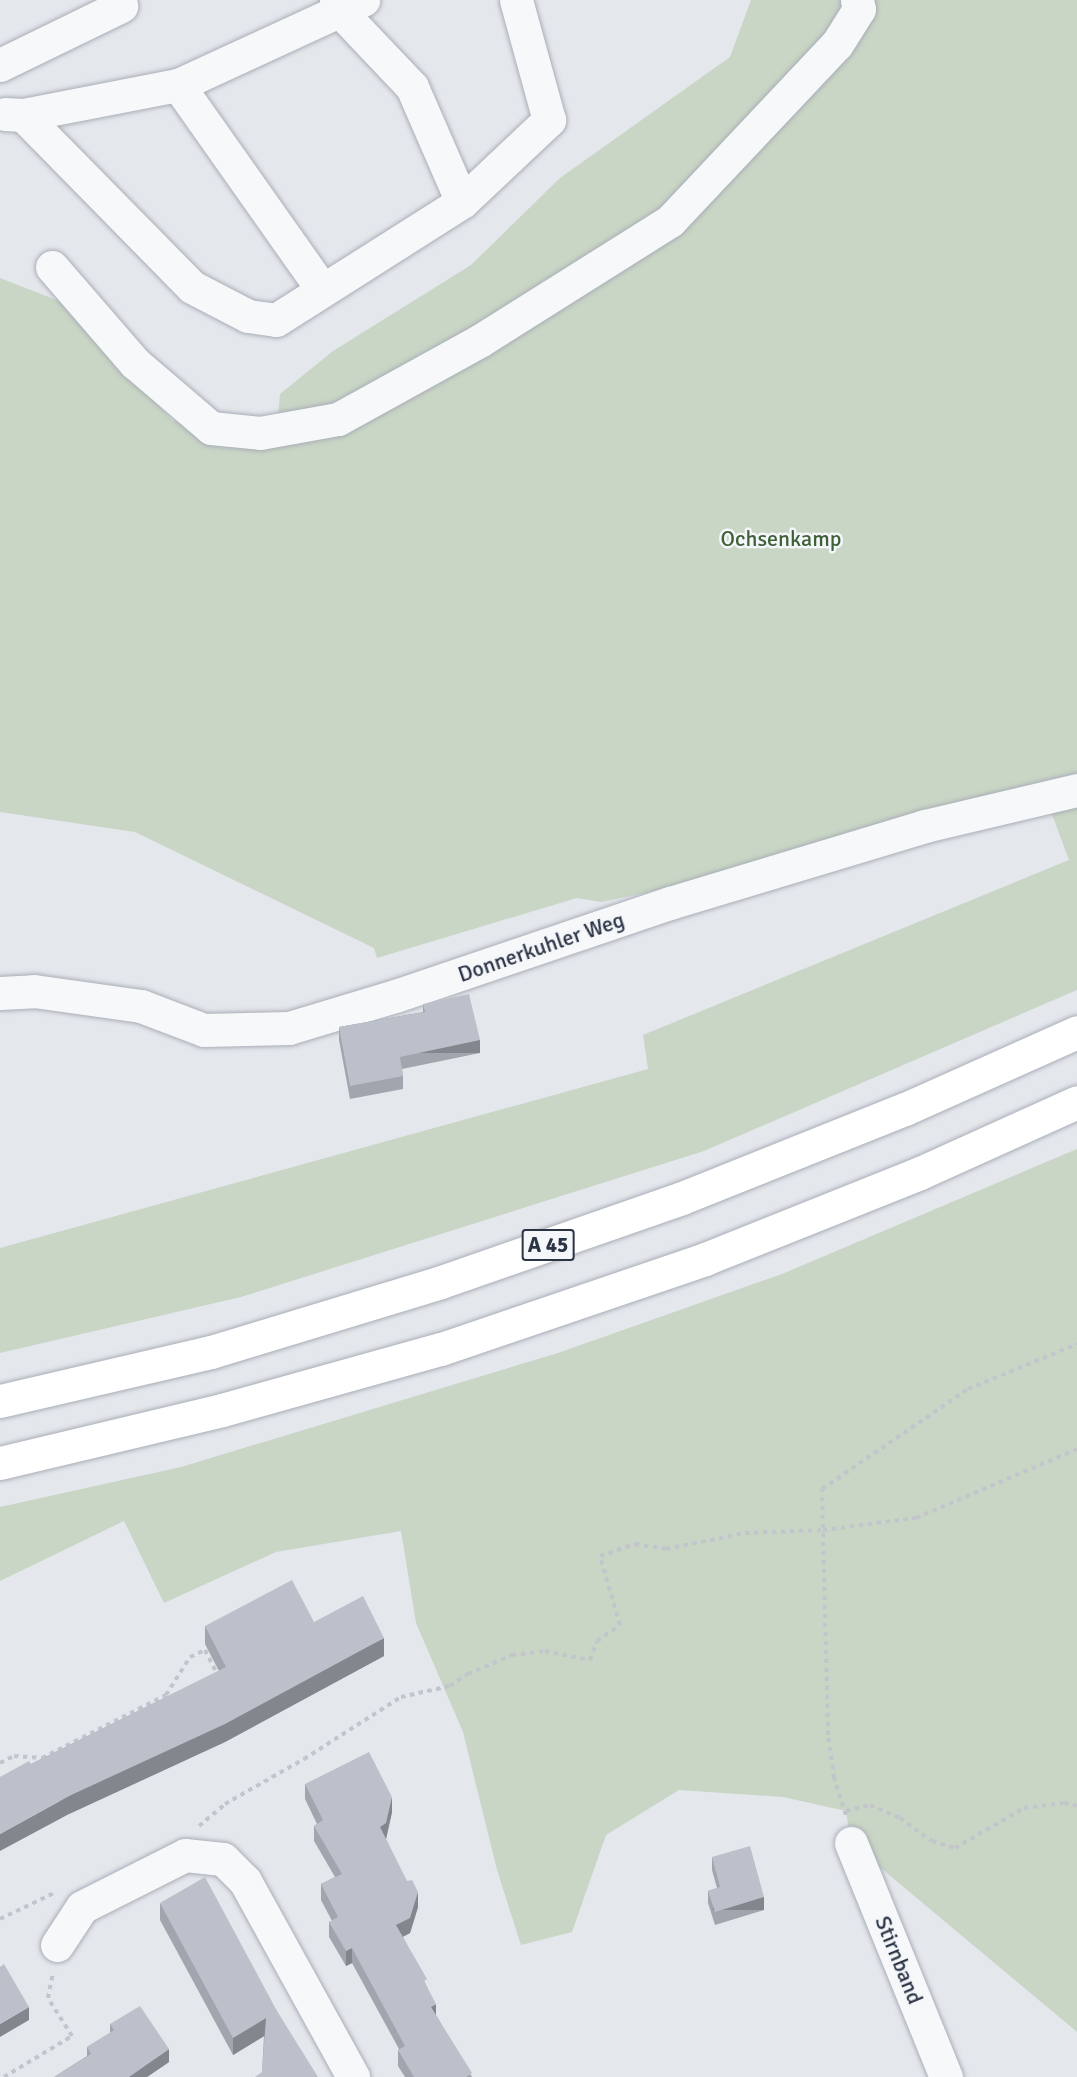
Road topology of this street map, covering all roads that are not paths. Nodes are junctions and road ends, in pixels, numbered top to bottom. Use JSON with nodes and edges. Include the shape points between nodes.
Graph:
{"nodes":[{"id":1,"x":516,"y":0,"type":"edge"},
{"id":2,"x":857,"y":0,"type":"edge"},
{"id":3,"x":346,"y":3,"type":"edge"},
{"id":4,"x":121,"y":6,"type":"dead end"},
{"id":5,"x":0,"y":65,"type":"edge"},
{"id":6,"x":178,"y":85,"type":"junction"},
{"id":7,"x":11,"y":114,"type":"edge"},
{"id":8,"x":462,"y":202,"type":"junction"},
{"id":9,"x":52,"y":267,"type":"dead end"},
{"id":10,"x":322,"y":289,"type":"junction"},
{"id":11,"x":1077,"y":790,"type":"edge"},
{"id":12,"x":0,"y":993,"type":"edge"},
{"id":13,"x":1077,"y":1032,"type":"edge"},
{"id":14,"x":1077,"y":1102,"type":"edge"},
{"id":15,"x":0,"y":1401,"type":"edge"},
{"id":16,"x":0,"y":1463,"type":"edge"},
{"id":17,"x":849,"y":1834,"type":"road end"},
{"id":18,"x":57,"y":1945,"type":"road end"},
{"id":19,"x":353,"y":2077,"type":"edge"},
{"id":20,"x":946,"y":2077,"type":"edge"}],
"edges":[{"from":1,"to":8,"type":"street","via":[[549,120]]},
{"from":2,"to":9,"type":"street","via":[[859,9],[837,44],[670,220],[481,340],[338,419],[260,433],[211,428],[135,363]]},
{"from":3,"to":6,"type":"street"},
{"from":3,"to":8,"type":"street","via":[[412,87]]},
{"from":4,"to":5,"type":"street"},
{"from":6,"to":7,"type":"street"},
{"from":6,"to":10,"type":"street"},
{"from":7,"to":10,"type":"street","via":[[192,287],[248,316],[276,320]]},
{"from":8,"to":10,"type":"street"},
{"from":11,"to":12,"type":"street","name":"Donnerkuhler Weg","via":[[902,832],[670,903],[289,1028],[204,1030],[141,1006],[34,991]]},
{"from":13,"to":15,"type":"highway","number":"A 45","via":[[905,1109],[682,1198],[441,1282],[211,1352]]},
{"from":14,"to":16,"type":"highway","via":[[920,1173],[716,1255],[441,1349],[211,1413]]},
{"from":17,"to":20,"type":"street","name":"Stirnband"},
{"from":18,"to":19,"type":"street","via":[[82,1907],[185,1855],[222,1859],[245,1881]]}]}
